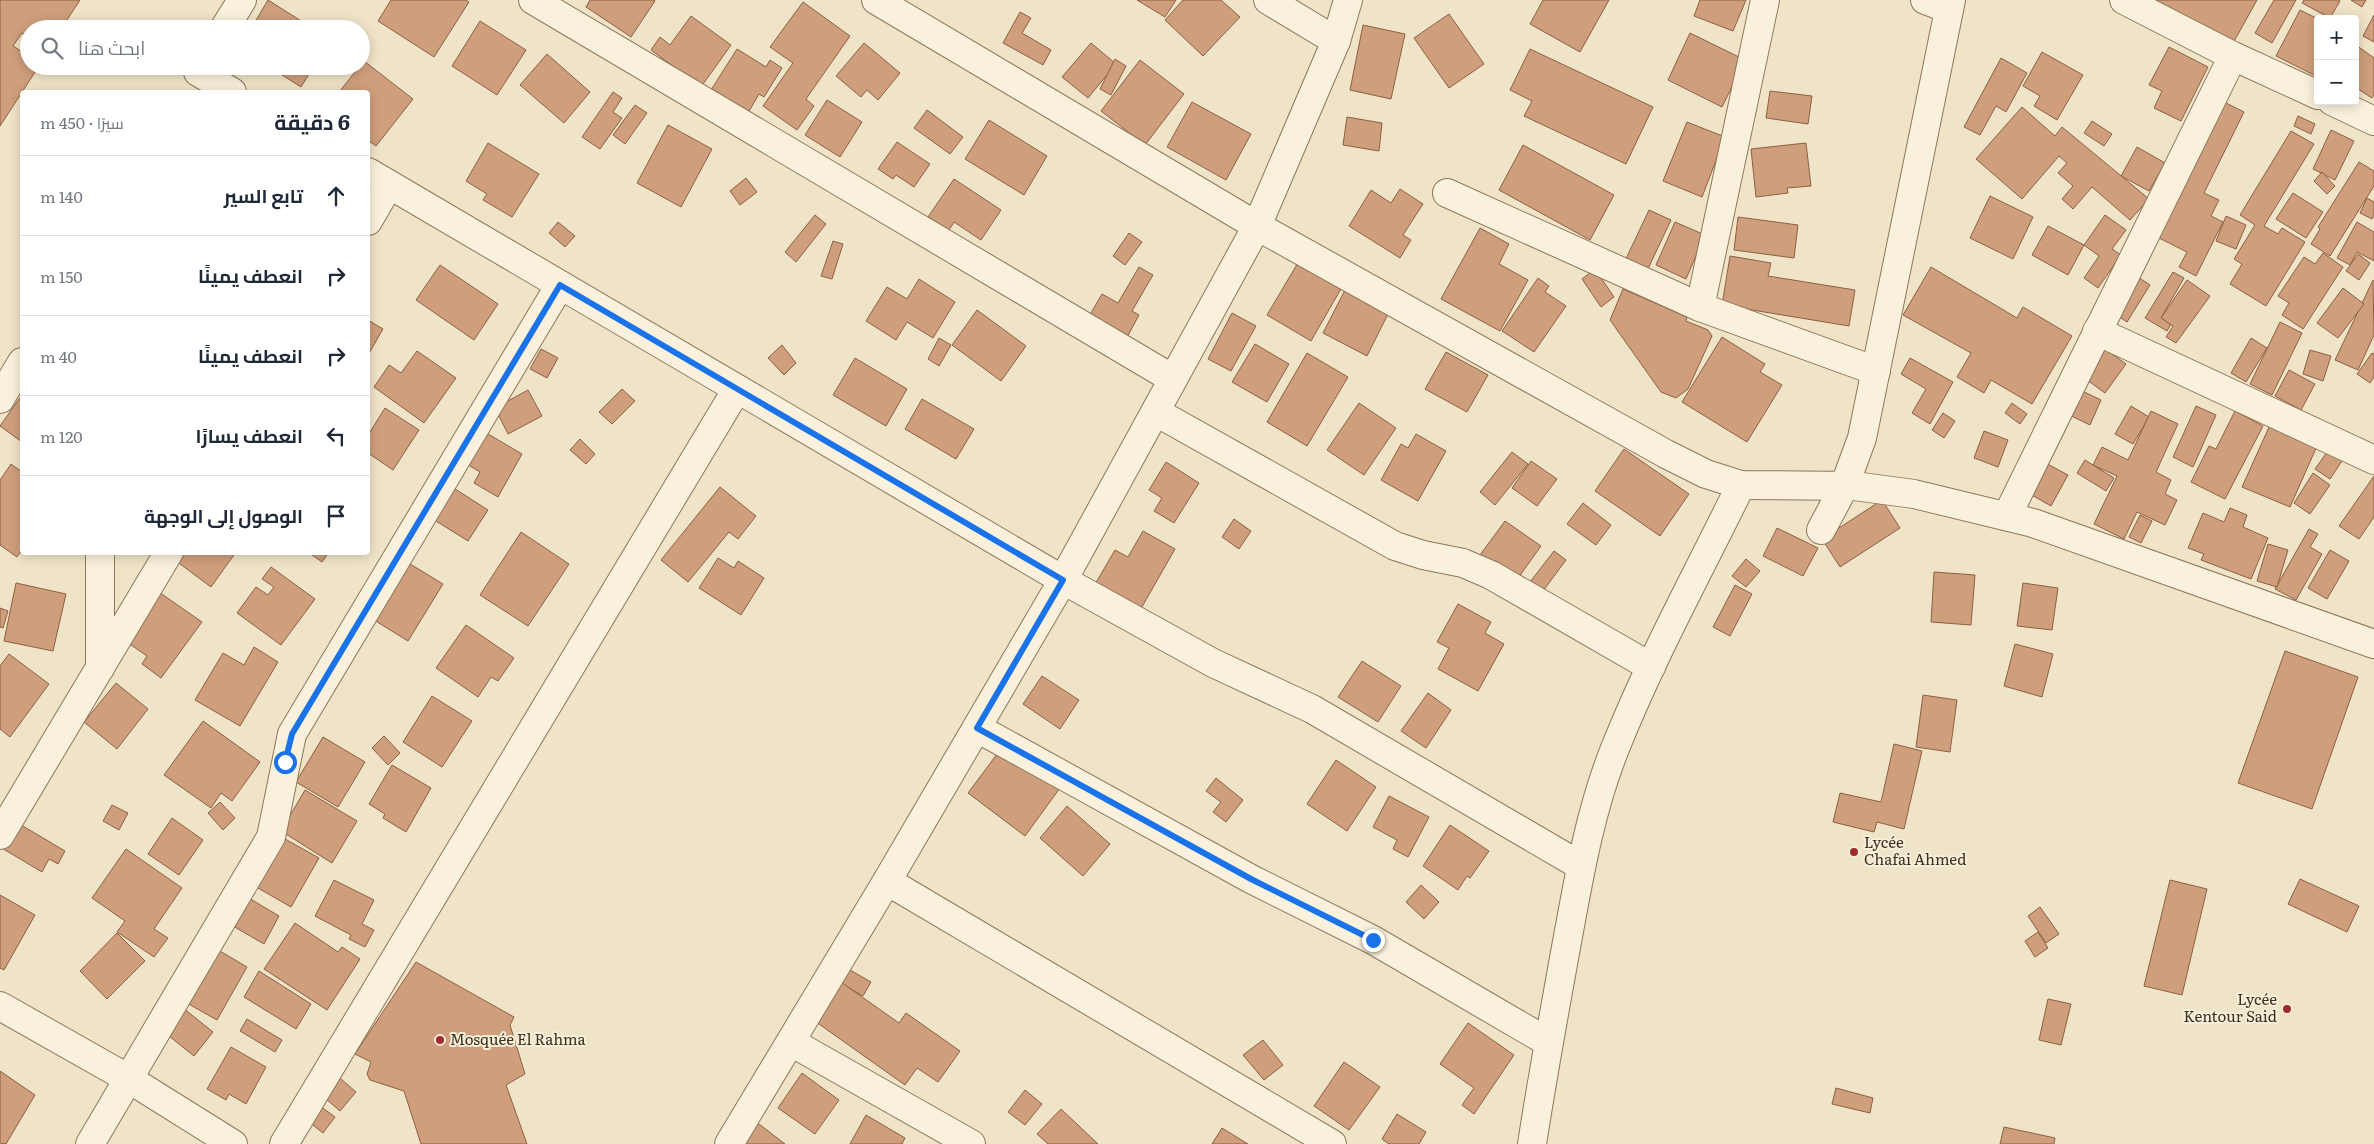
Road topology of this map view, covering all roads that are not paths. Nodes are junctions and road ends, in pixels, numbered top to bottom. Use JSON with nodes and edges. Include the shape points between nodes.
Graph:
{"nodes":[{"id":1,"x":242,"y":0,"type":"edge"},
{"id":2,"x":533,"y":0,"type":"edge"},
{"id":3,"x":876,"y":0,"type":"edge"},
{"id":4,"x":1268,"y":0,"type":"edge"},
{"id":5,"x":1348,"y":0,"type":"edge"},
{"id":6,"x":1765,"y":0,"type":"edge"},
{"id":7,"x":2124,"y":0,"type":"edge"},
{"id":8,"x":1941,"y":3,"type":"edge"},
{"id":9,"x":230,"y":20,"type":"edge"},
{"id":10,"x":1336,"y":41,"type":"junction"},
{"id":11,"x":2233,"y":56,"type":"junction"},
{"id":12,"x":195,"y":77,"type":"edge"},
{"id":13,"x":227,"y":90,"type":"edge"},
{"id":14,"x":2314,"y":93,"type":"edge"},
{"id":15,"x":2340,"y":105,"type":"edge"},
{"id":16,"x":2374,"y":121,"type":"edge"},
{"id":17,"x":378,"y":178,"type":"edge"},
{"id":18,"x":1447,"y":193,"type":"dead end"},
{"id":19,"x":370,"y":212,"type":"edge"},
{"id":20,"x":1257,"y":226,"type":"junction"},
{"id":21,"x":560,"y":285,"type":"junction"},
{"id":22,"x":1700,"y":307,"type":"junction"},
{"id":23,"x":2098,"y":331,"type":"junction"},
{"id":24,"x":20,"y":365,"type":"edge"},
{"id":25,"x":1876,"y":371,"type":"junction"},
{"id":26,"x":1174,"y":379,"type":"junction"},
{"id":27,"x":737,"y":389,"type":"junction"},
{"id":28,"x":0,"y":400,"type":"edge"},
{"id":29,"x":1156,"y":412,"type":"junction"},
{"id":30,"x":2374,"y":460,"type":"edge"},
{"id":31,"x":1741,"y":485,"type":"junction"},
{"id":32,"x":1844,"y":487,"type":"junction"},
{"id":33,"x":2007,"y":516,"type":"junction"},
{"id":34,"x":1821,"y":530,"type":"dead end"},
{"id":35,"x":100,"y":555,"type":"edge"},
{"id":36,"x":167,"y":555,"type":"edge"},
{"id":37,"x":1063,"y":580,"type":"junction"},
{"id":38,"x":2374,"y":644,"type":"edge"},
{"id":39,"x":100,"y":668,"type":"junction"},
{"id":40,"x":1651,"y":668,"type":"junction"},
{"id":41,"x":977,"y":728,"type":"junction"},
{"id":42,"x":0,"y":835,"type":"edge"},
{"id":43,"x":1581,"y":866,"type":"junction"},
{"id":44,"x":887,"y":881,"type":"junction"},
{"id":45,"x":0,"y":1006,"type":"edge"},
{"id":46,"x":791,"y":1042,"type":"junction"},
{"id":47,"x":1548,"y":1042,"type":"junction"},
{"id":48,"x":129,"y":1079,"type":"junction"},
{"id":49,"x":90,"y":1144,"type":"edge"},
{"id":50,"x":233,"y":1144,"type":"edge"},
{"id":51,"x":284,"y":1144,"type":"edge"},
{"id":52,"x":729,"y":1144,"type":"edge"},
{"id":53,"x":971,"y":1144,"type":"edge"},
{"id":54,"x":1332,"y":1144,"type":"edge"},
{"id":55,"x":1532,"y":1144,"type":"edge"}],
"edges":[{"from":1,"to":9,"type":"street"},
{"from":2,"to":26,"type":"street"},
{"from":3,"to":20,"type":"street"},
{"from":4,"to":10,"type":"street"},
{"from":5,"to":10,"type":"street"},
{"from":6,"to":22,"type":"street"},
{"from":7,"to":11,"type":"street"},
{"from":8,"to":25,"type":"street"},
{"from":10,"to":20,"type":"street"},
{"from":11,"to":14,"type":"street"},
{"from":11,"to":23,"type":"street"},
{"from":12,"to":13,"type":"street"},
{"from":15,"to":16,"type":"street"},
{"from":17,"to":19,"type":"street"},
{"from":17,"to":21,"type":"street"},
{"from":18,"to":22,"type":"street"},
{"from":20,"to":26,"type":"street"},
{"from":20,"to":31,"type":"street","via":[[1666,454],[1706,474]]},
{"from":21,"to":27,"type":"street"},
{"from":21,"to":48,"type":"street","via":[[292,734],[271,836]]},
{"from":22,"to":25,"type":"street"},
{"from":23,"to":30,"type":"street"},
{"from":23,"to":33,"type":"street"},
{"from":24,"to":28,"type":"street"},
{"from":25,"to":32,"type":"street","via":[[1862,438]]},
{"from":26,"to":29,"type":"street"},
{"from":27,"to":37,"type":"street"},
{"from":27,"to":51,"type":"street"},
{"from":29,"to":37,"type":"street"},
{"from":29,"to":40,"type":"street","via":[[1395,546],[1464,563],[1491,575]]},
{"from":31,"to":32,"type":"street"},
{"from":31,"to":40,"type":"street"},
{"from":32,"to":33,"type":"street","via":[[1914,494]]},
{"from":32,"to":34,"type":"street"},
{"from":33,"to":38,"type":"street"},
{"from":35,"to":39,"type":"street"},
{"from":36,"to":39,"type":"street"},
{"from":37,"to":41,"type":"street"},
{"from":37,"to":43,"type":"street","via":[[1213,662],[1312,709]]},
{"from":39,"to":42,"type":"street"},
{"from":40,"to":43,"type":"street","via":[[1614,752]]},
{"from":41,"to":44,"type":"street"},
{"from":41,"to":47,"type":"street","via":[[1251,879],[1373,940]]},
{"from":43,"to":47,"type":"street"},
{"from":44,"to":46,"type":"street"},
{"from":44,"to":54,"type":"street"},
{"from":45,"to":48,"type":"street"},
{"from":46,"to":52,"type":"street"},
{"from":46,"to":53,"type":"street"},
{"from":47,"to":55,"type":"street"},
{"from":48,"to":49,"type":"street"},
{"from":48,"to":50,"type":"street"}]}
